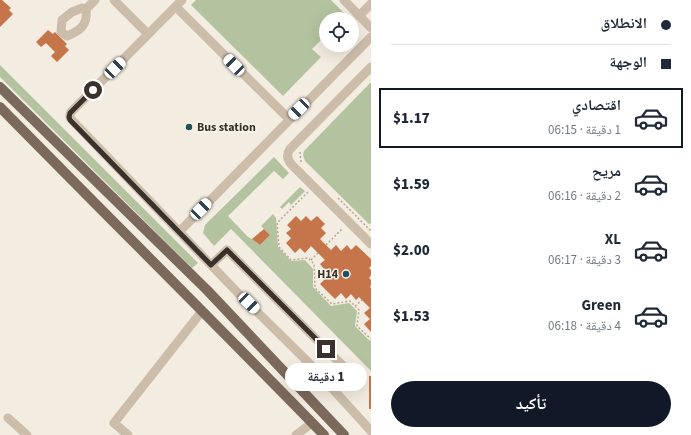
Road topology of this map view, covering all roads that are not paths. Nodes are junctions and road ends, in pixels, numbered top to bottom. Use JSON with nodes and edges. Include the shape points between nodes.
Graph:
{"nodes":[{"id":1,"x":95,"y":0,"type":"edge"},
{"id":2,"x":114,"y":0,"type":"edge"},
{"id":3,"x":344,"y":0,"type":"edge"},
{"id":4,"x":179,"y":3,"type":"edge"},
{"id":5,"x":371,"y":4,"type":"edge"},
{"id":6,"x":86,"y":9,"type":"dead end"},
{"id":7,"x":360,"y":16,"type":"junction"},
{"id":8,"x":371,"y":28,"type":"edge"},
{"id":9,"x":148,"y":34,"type":"junction"},
{"id":10,"x":371,"y":37,"type":"edge"},
{"id":11,"x":371,"y":67,"type":"edge"},
{"id":12,"x":0,"y":87,"type":"edge"},
{"id":13,"x":0,"y":108,"type":"edge"},
{"id":14,"x":289,"y":119,"type":"junction"},
{"id":15,"x":179,"y":232,"type":"junction"},
{"id":16,"x":371,"y":244,"type":"edge"},
{"id":17,"x":211,"y":265,"type":"junction"},
{"id":18,"x":202,"y":311,"type":"junction"},
{"id":19,"x":334,"y":390,"type":"junction"},
{"id":20,"x":8,"y":418,"type":"dead end"},
{"id":21,"x":312,"y":423,"type":"junction"},
{"id":22,"x":371,"y":431,"type":"edge"},
{"id":23,"x":28,"y":435,"type":"edge"},
{"id":24,"x":128,"y":435,"type":"edge"},
{"id":25,"x":296,"y":435,"type":"edge"},
{"id":26,"x":324,"y":435,"type":"edge"},
{"id":27,"x":344,"y":435,"type":"edge"}],
"edges":[{"from":1,"to":6,"type":"street"},
{"from":2,"to":9,"type":"street"},
{"from":3,"to":7,"type":"street"},
{"from":4,"to":9,"type":"street"},
{"from":4,"to":14,"type":"street"},
{"from":5,"to":7,"type":"street"},
{"from":7,"to":8,"type":"street"},
{"from":9,"to":15,"type":"street","via":[[69,117]]},
{"from":10,"to":14,"type":"street"},
{"from":11,"to":16,"type":"street","via":[[288,151],[290,163]]},
{"from":12,"to":27,"type":"main road","via":[[207,290]]},
{"from":13,"to":18,"type":"main road"},
{"from":14,"to":15,"type":"street"},
{"from":15,"to":17,"type":"street"},
{"from":17,"to":19,"type":"street"},
{"from":17,"to":19,"type":"street","via":[[227,250],[348,371]]},
{"from":18,"to":21,"type":"main road"},
{"from":18,"to":24,"type":"street","via":[[114,423]]},
{"from":19,"to":22,"type":"street"},
{"from":20,"to":23,"type":"street"},
{"from":21,"to":25,"type":"street"},
{"from":21,"to":26,"type":"main road"}]}
